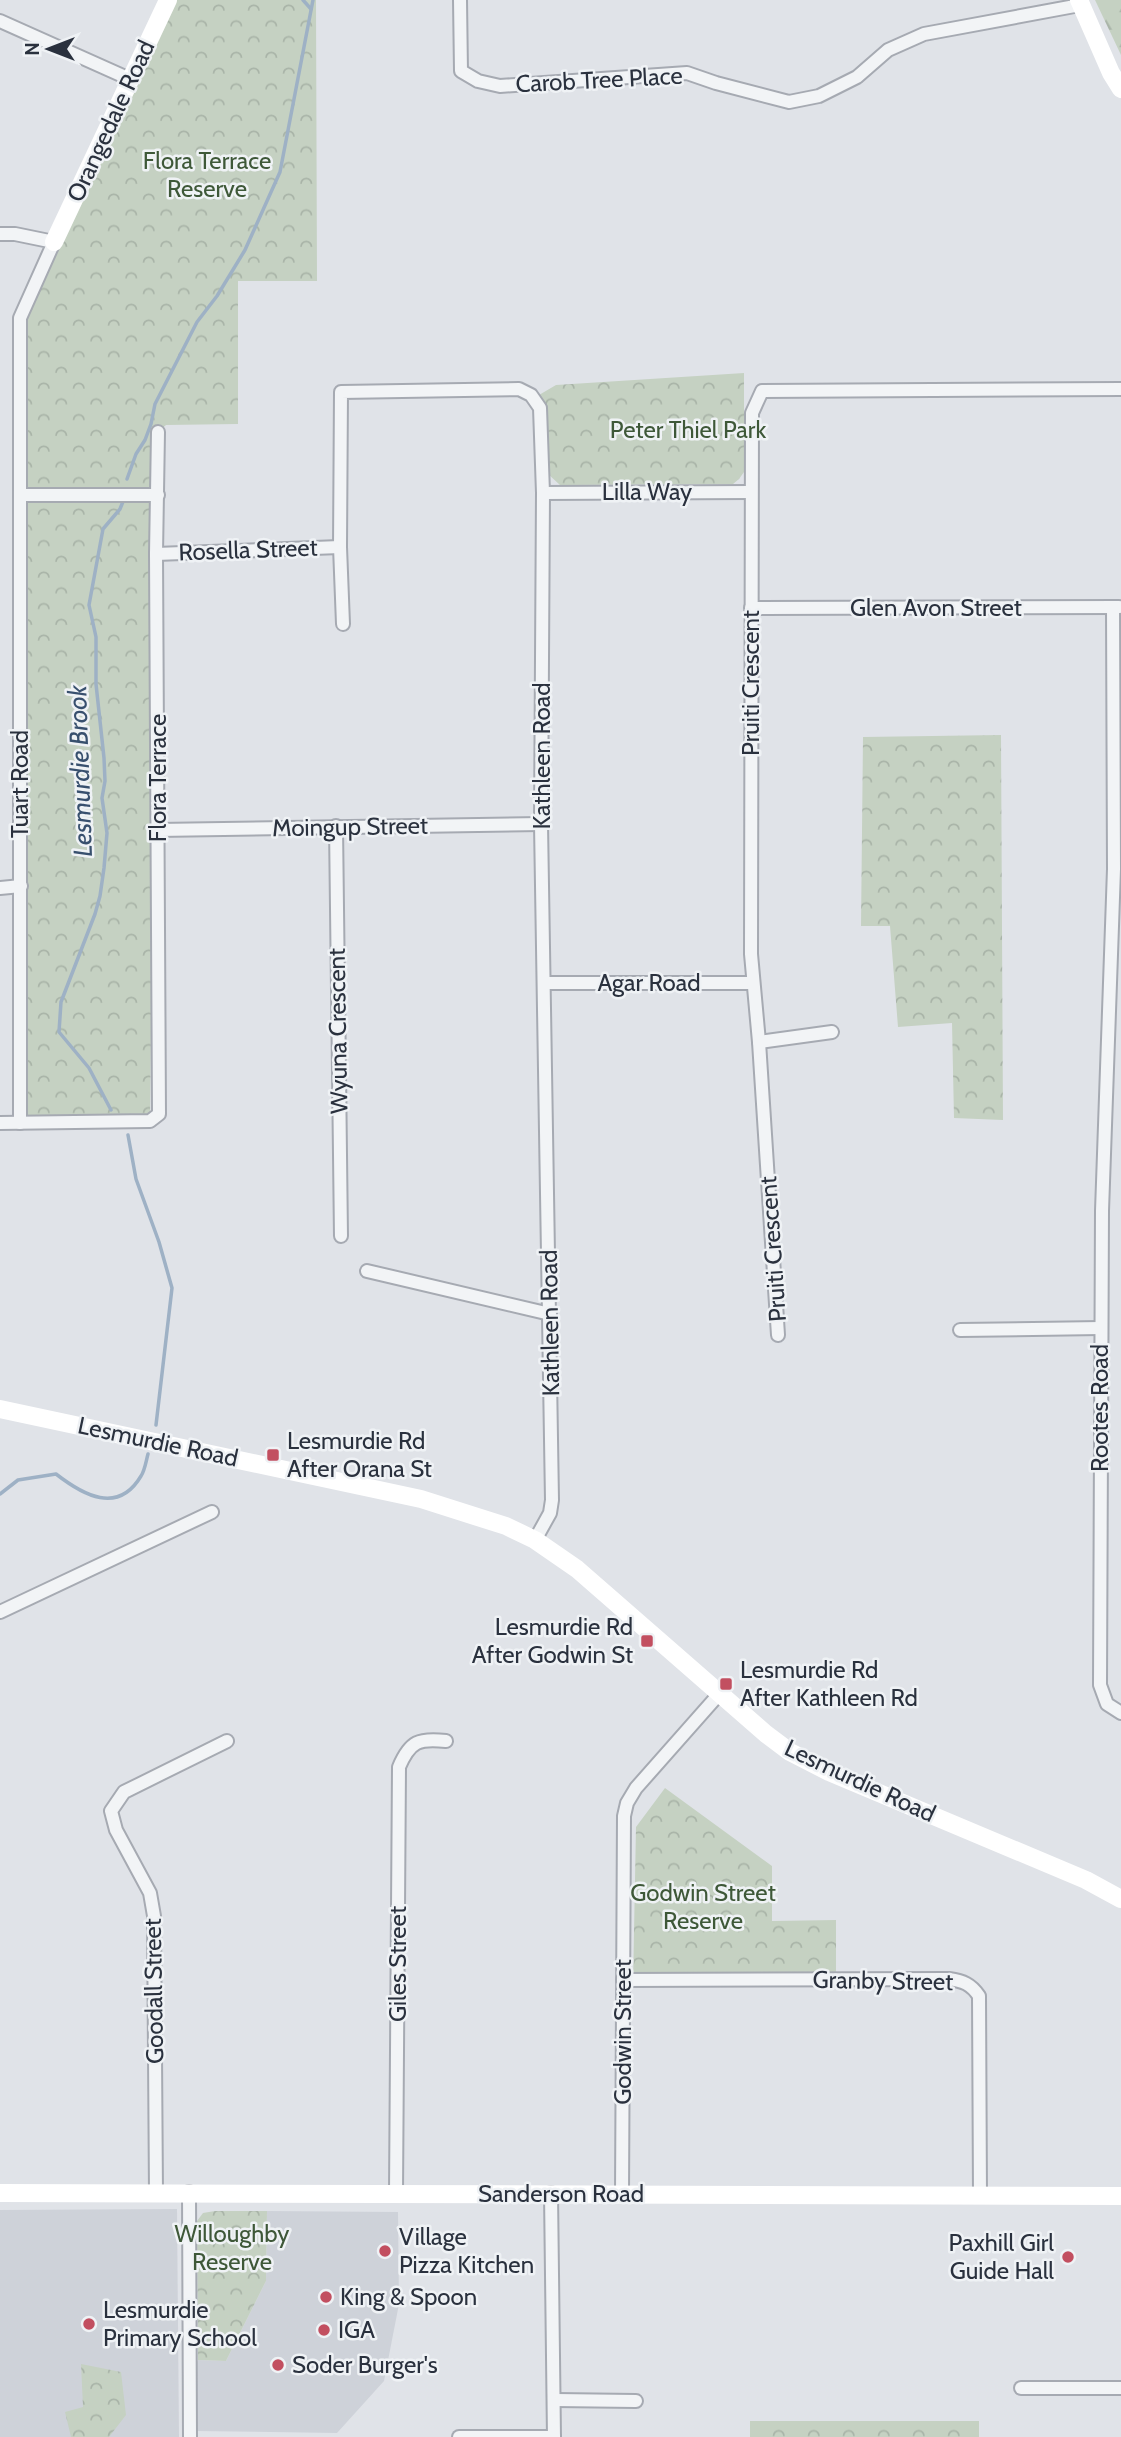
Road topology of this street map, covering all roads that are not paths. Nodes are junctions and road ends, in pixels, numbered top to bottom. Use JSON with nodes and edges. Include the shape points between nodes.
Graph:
{"nodes":[{"id":1,"x":168,"y":0,"type":"edge"},
{"id":2,"x":460,"y":0,"type":"edge"},
{"id":3,"x":1079,"y":2,"type":"edge"},
{"id":4,"x":0,"y":21,"type":"edge"},
{"id":5,"x":132,"y":80,"type":"junction"},
{"id":6,"x":1121,"y":89,"type":"edge"},
{"id":7,"x":0,"y":234,"type":"edge"},
{"id":8,"x":54,"y":242,"type":"junction"},
{"id":9,"x":1121,"y":389,"type":"edge"},
{"id":10,"x":158,"y":432,"type":"dead end"},
{"id":11,"x":751,"y":492,"type":"junction"},
{"id":12,"x":542,"y":493,"type":"junction"},
{"id":13,"x":20,"y":495,"type":"junction"},
{"id":14,"x":158,"y":495,"type":"junction"},
{"id":15,"x":340,"y":547,"type":"junction"},
{"id":16,"x":156,"y":554,"type":"junction"},
{"id":17,"x":1117,"y":607,"type":"edge"},
{"id":18,"x":751,"y":608,"type":"junction"},
{"id":19,"x":343,"y":624,"type":"dead end"},
{"id":20,"x":541,"y":824,"type":"junction"},
{"id":21,"x":336,"y":826,"type":"junction"},
{"id":22,"x":158,"y":830,"type":"junction"},
{"id":23,"x":20,"y":886,"type":"junction"},
{"id":24,"x":0,"y":888,"type":"edge"},
{"id":25,"x":545,"y":983,"type":"junction"},
{"id":26,"x":753,"y":983,"type":"junction"},
{"id":27,"x":832,"y":1032,"type":"dead end"},
{"id":28,"x":759,"y":1042,"type":"junction"},
{"id":29,"x":0,"y":1123,"type":"edge"},
{"id":30,"x":20,"y":1123,"type":"junction"},
{"id":31,"x":341,"y":1236,"type":"dead end"},
{"id":32,"x":367,"y":1271,"type":"dead end"},
{"id":33,"x":550,"y":1314,"type":"junction"},
{"id":34,"x":1101,"y":1328,"type":"junction"},
{"id":35,"x":960,"y":1330,"type":"dead end"},
{"id":36,"x":778,"y":1335,"type":"dead end"},
{"id":37,"x":0,"y":1409,"type":"edge"},
{"id":38,"x":212,"y":1512,"type":"dead end"},
{"id":39,"x":536,"y":1540,"type":"junction"},
{"id":40,"x":0,"y":1612,"type":"edge"},
{"id":41,"x":719,"y":1693,"type":"junction"},
{"id":42,"x":1121,"y":1713,"type":"edge"},
{"id":43,"x":227,"y":1741,"type":"dead end"},
{"id":44,"x":446,"y":1741,"type":"dead end"},
{"id":45,"x":1121,"y":1899,"type":"edge"},
{"id":46,"x":623,"y":1980,"type":"junction"},
{"id":47,"x":189,"y":2192,"type":"junction"},
{"id":48,"x":0,"y":2193,"type":"edge"},
{"id":49,"x":156,"y":2193,"type":"junction"},
{"id":50,"x":397,"y":2193,"type":"junction"},
{"id":51,"x":551,"y":2193,"type":"junction"},
{"id":52,"x":622,"y":2194,"type":"junction"},
{"id":53,"x":979,"y":2195,"type":"junction"},
{"id":54,"x":1121,"y":2196,"type":"edge"},
{"id":55,"x":1021,"y":2388,"type":"dead end"},
{"id":56,"x":1121,"y":2388,"type":"edge"},
{"id":57,"x":555,"y":2400,"type":"junction"},
{"id":58,"x":636,"y":2401,"type":"dead end"},
{"id":59,"x":190,"y":2437,"type":"edge"},
{"id":60,"x":459,"y":2437,"type":"edge"},
{"id":61,"x":554,"y":2437,"type":"edge"}],
"edges":[{"from":1,"to":5,"type":"street","name":"Orangedale Road"},
{"from":2,"to":3,"type":"street","name":"Carob Tree Place","via":[[461,71],[478,82],[500,86],[687,73],[789,102],[819,96],[856,77],[888,50],[924,34]]},
{"from":3,"to":6,"type":"street"},
{"from":4,"to":5,"type":"street"},
{"from":5,"to":8,"type":"street","name":"Orangedale Road"},
{"from":7,"to":8,"type":"street"},
{"from":8,"to":13,"type":"street","name":"Tuart Road","via":[[20,318]]},
{"from":9,"to":11,"type":"street","name":"Pruiti Crescent","via":[[762,391],[752,413]]},
{"from":10,"to":14,"type":"street","name":"Flora Terrace"},
{"from":11,"to":12,"type":"street","name":"Lilla Way"},
{"from":11,"to":18,"type":"street","name":"Pruiti Crescent"},
{"from":12,"to":15,"type":"street","name":"Kathleen Road","via":[[540,408],[531,395],[519,389],[341,392]]},
{"from":12,"to":20,"type":"street","name":"Kathleen Road"},
{"from":13,"to":14,"type":"street"},
{"from":13,"to":23,"type":"street","name":"Tuart Road"},
{"from":14,"to":16,"type":"street","name":"Flora Terrace"},
{"from":15,"to":16,"type":"street","name":"Rosella Street"},
{"from":15,"to":19,"type":"street","name":"Kathleen Road"},
{"from":16,"to":22,"type":"street","name":"Flora Terrace"},
{"from":17,"to":18,"type":"street","name":"Glen Avon Street"},
{"from":17,"to":34,"type":"street","name":"Rootes Road"},
{"from":18,"to":26,"type":"street","name":"Pruiti Crescent"},
{"from":20,"to":21,"type":"street","name":"Moingup Street"},
{"from":20,"to":25,"type":"street","name":"Kathleen Road"},
{"from":21,"to":22,"type":"street","name":"Moingup Street"},
{"from":21,"to":31,"type":"street","name":"Wyuna Crescent"},
{"from":22,"to":30,"type":"street","name":"Flora Terrace","via":[[159,1114],[150,1121]]},
{"from":23,"to":24,"type":"street"},
{"from":23,"to":30,"type":"street","name":"Tuart Road"},
{"from":25,"to":26,"type":"street","name":"Agar Road"},
{"from":25,"to":33,"type":"street","name":"Kathleen Road"},
{"from":26,"to":28,"type":"street","name":"Pruiti Crescent"},
{"from":27,"to":28,"type":"street"},
{"from":28,"to":36,"type":"street","name":"Pruiti Crescent"},
{"from":29,"to":30,"type":"street"},
{"from":32,"to":33,"type":"street"},
{"from":33,"to":39,"type":"street","name":"Kathleen Road","via":[[552,1500]]},
{"from":34,"to":35,"type":"street"},
{"from":34,"to":42,"type":"street","name":"Rootes Road","via":[[1100,1685],[1107,1704]]},
{"from":37,"to":39,"type":"street","name":"Lesmurdie Road","via":[[421,1499]]},
{"from":38,"to":40,"type":"street"},
{"from":39,"to":41,"type":"street","name":"Lesmurdie Road","via":[[577,1569]]},
{"from":41,"to":45,"type":"street","name":"Lesmurdie Road","via":[[766,1734],[805,1759]]},
{"from":41,"to":46,"type":"street","name":"Godwin Street","via":[[627,1803]]},
{"from":43,"to":49,"type":"street","name":"Goodall Street","via":[[124,1792],[111,1811],[116,1830],[150,1893],[154,1916]]},
{"from":44,"to":50,"type":"street","name":"Giles Street","via":[[416,1742],[399,1767]]},
{"from":46,"to":52,"type":"street","name":"Godwin Street"},
{"from":46,"to":53,"type":"street","name":"Granby Street","via":[[949,1979],[973,1987],[979,1996]]},
{"from":47,"to":49,"type":"street","name":"Sanderson Road"},
{"from":47,"to":50,"type":"street","name":"Sanderson Road"},
{"from":47,"to":59,"type":"street"},
{"from":48,"to":49,"type":"street","name":"Sanderson Road"},
{"from":50,"to":51,"type":"street","name":"Sanderson Road"},
{"from":51,"to":52,"type":"street","name":"Sanderson Road"},
{"from":51,"to":57,"type":"street"},
{"from":52,"to":53,"type":"street","name":"Sanderson Road"},
{"from":53,"to":54,"type":"street","name":"Sanderson Road"},
{"from":55,"to":56,"type":"street"},
{"from":57,"to":58,"type":"street"},
{"from":57,"to":61,"type":"street"},
{"from":60,"to":61,"type":"street"}]}
